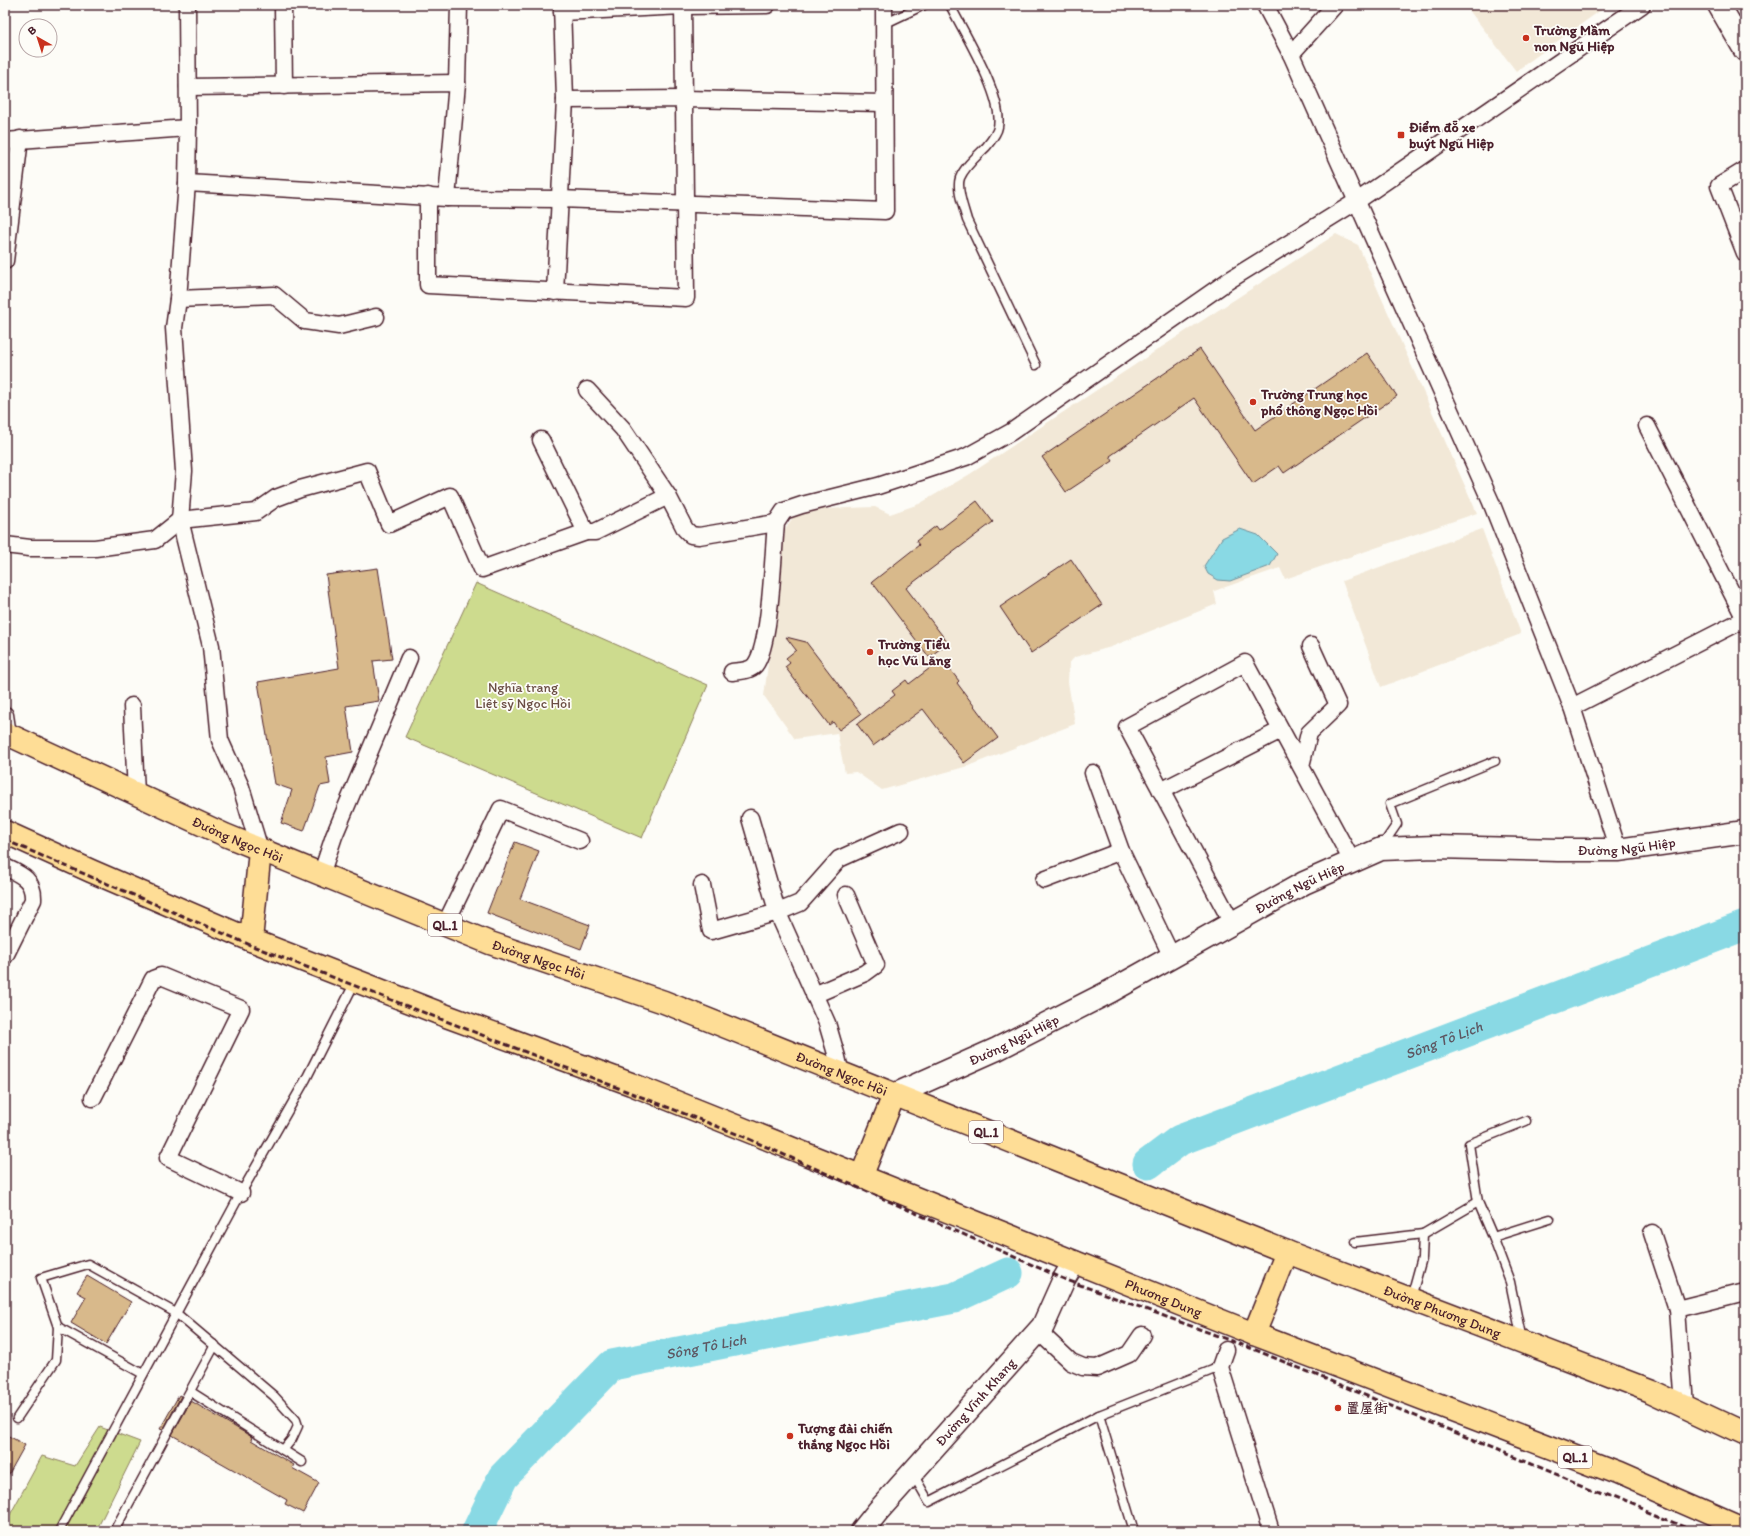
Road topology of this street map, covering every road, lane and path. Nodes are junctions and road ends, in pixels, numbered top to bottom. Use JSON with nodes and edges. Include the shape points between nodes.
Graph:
{"nodes":[{"id":1,"x":187,"y":5,"type":"edge"},
{"id":2,"x":283,"y":5,"type":"edge"},
{"id":3,"x":459,"y":5,"type":"edge"},
{"id":4,"x":767,"y":5,"type":"edge"},
{"id":5,"x":884,"y":5,"type":"edge"},
{"id":6,"x":924,"y":5,"type":"edge"},
{"id":7,"x":950,"y":5,"type":"edge"},
{"id":8,"x":1266,"y":5,"type":"edge"},
{"id":9,"x":1335,"y":5,"type":"edge"},
{"id":10,"x":1642,"y":5,"type":"edge"},
{"id":11,"x":1719,"y":5,"type":"edge"},
{"id":12,"x":683,"y":6,"type":"edge"},
{"id":13,"x":562,"y":8,"type":"edge"},
{"id":14,"x":884,"y":24,"type":"junction"},
{"id":15,"x":1745,"y":50,"type":"edge"},
{"id":16,"x":1291,"y":54,"type":"junction"},
{"id":17,"x":457,"y":83,"type":"junction"},
{"id":18,"x":284,"y":86,"type":"junction"},
{"id":19,"x":188,"y":87,"type":"junction"},
{"id":20,"x":684,"y":99,"type":"junction"},
{"id":21,"x":565,"y":100,"type":"junction"},
{"id":22,"x":884,"y":103,"type":"junction"},
{"id":23,"x":188,"y":128,"type":"junction"},
{"id":24,"x":12,"y":140,"type":"edge"},
{"id":25,"x":1745,"y":170,"type":"edge"},
{"id":26,"x":187,"y":182,"type":"junction"},
{"id":27,"x":428,"y":196,"type":"junction"},
{"id":28,"x":446,"y":198,"type":"junction"},
{"id":29,"x":559,"y":199,"type":"junction"},
{"id":30,"x":1357,"y":201,"type":"junction"},
{"id":31,"x":685,"y":205,"type":"junction"},
{"id":32,"x":1745,"y":253,"type":"edge"},
{"id":33,"x":5,"y":261,"type":"edge"},
{"id":34,"x":555,"y":292,"type":"junction"},
{"id":35,"x":178,"y":300,"type":"junction"},
{"id":36,"x":376,"y":318,"type":"dead end"},
{"id":37,"x":1036,"y":365,"type":"dead end"},
{"id":38,"x":587,"y":390,"type":"dead end"},
{"id":39,"x":1647,"y":426,"type":"dead end"},
{"id":40,"x":541,"y":440,"type":"dead end"},
{"id":41,"x":668,"y":496,"type":"junction"},
{"id":42,"x":180,"y":520,"type":"junction"},
{"id":43,"x":776,"y":523,"type":"junction"},
{"id":44,"x":586,"y":532,"type":"junction"},
{"id":45,"x":5,"y":545,"type":"edge"},
{"id":46,"x":1745,"y":619,"type":"edge"},
{"id":47,"x":1311,"y":646,"type":"dead end"},
{"id":48,"x":409,"y":658,"type":"dead end"},
{"id":49,"x":732,"y":672,"type":"dead end"},
{"id":50,"x":132,"y":706,"type":"dead end"},
{"id":51,"x":1572,"y":707,"type":"junction"},
{"id":52,"x":6,"y":728,"type":"edge"},
{"id":53,"x":1281,"y":730,"type":"junction"},
{"id":54,"x":1495,"y":761,"type":"dead end"},
{"id":55,"x":1301,"y":766,"type":"junction"},
{"id":56,"x":1093,"y":773,"type":"dead end"},
{"id":57,"x":1161,"y":791,"type":"junction"},
{"id":58,"x":136,"y":794,"type":"junction"},
{"id":59,"x":750,"y":818,"type":"dead end"},
{"id":60,"x":901,"y":830,"type":"dead end"},
{"id":61,"x":5,"y":832,"type":"edge"},
{"id":62,"x":1745,"y":832,"type":"edge"},
{"id":63,"x":580,"y":841,"type":"dead end"},
{"id":64,"x":1381,"y":849,"type":"junction"},
{"id":65,"x":260,"y":850,"type":"junction"},
{"id":66,"x":1618,"y":850,"type":"junction"},
{"id":67,"x":1121,"y":852,"type":"junction"},
{"id":68,"x":1352,"y":861,"type":"junction"},
{"id":69,"x":5,"y":867,"type":"edge"},
{"id":70,"x":321,"y":874,"type":"junction"},
{"id":71,"x":1044,"y":880,"type":"dead end"},
{"id":72,"x":702,"y":885,"type":"dead end"},
{"id":73,"x":846,"y":895,"type":"dead end"},
{"id":74,"x":778,"y":912,"type":"junction"},
{"id":75,"x":1232,"y":923,"type":"junction"},
{"id":76,"x":445,"y":925,"type":"junction"},
{"id":77,"x":251,"y":940,"type":"junction"},
{"id":78,"x":5,"y":956,"type":"edge"},
{"id":79,"x":1172,"y":957,"type":"junction"},
{"id":80,"x":356,"y":981,"type":"junction"},
{"id":81,"x":814,"y":995,"type":"junction"},
{"id":82,"x":841,"y":1074,"type":"junction"},
{"id":83,"x":894,"y":1095,"type":"junction"},
{"id":84,"x":93,"y":1098,"type":"dead end"},
{"id":85,"x":1526,"y":1122,"type":"dead end"},
{"id":86,"x":861,"y":1177,"type":"junction"},
{"id":87,"x":241,"y":1193,"type":"junction"},
{"id":88,"x":1138,"y":1193,"type":"joint"},
{"id":89,"x":1478,"y":1202,"type":"junction"},
{"id":90,"x":1550,"y":1219,"type":"dead end"},
{"id":91,"x":1652,"y":1233,"type":"dead end"},
{"id":92,"x":1423,"y":1234,"type":"junction"},
{"id":93,"x":1493,"y":1238,"type":"junction"},
{"id":94,"x":1355,"y":1242,"type":"dead end"},
{"id":95,"x":1287,"y":1252,"type":"junction"},
{"id":96,"x":1074,"y":1262,"type":"junction"},
{"id":97,"x":1745,"y":1292,"type":"edge"},
{"id":98,"x":1410,"y":1299,"type":"junction"},
{"id":99,"x":1678,"y":1308,"type":"junction"},
{"id":100,"x":176,"y":1313,"type":"junction"},
{"id":101,"x":58,"y":1327,"type":"junction"},
{"id":102,"x":1038,"y":1331,"type":"junction"},
{"id":103,"x":1254,"y":1334,"type":"junction"},
{"id":104,"x":1142,"y":1335,"type":"dead end"},
{"id":105,"x":1523,"y":1342,"type":"junction"},
{"id":106,"x":215,"y":1345,"type":"junction"},
{"id":107,"x":1226,"y":1350,"type":"dead end"},
{"id":108,"x":1220,"y":1367,"type":"junction"},
{"id":109,"x":143,"y":1374,"type":"junction"},
{"id":110,"x":190,"y":1392,"type":"junction"},
{"id":111,"x":1684,"y":1406,"type":"junction"},
{"id":112,"x":1099,"y":1415,"type":"junction"},
{"id":113,"x":17,"y":1418,"type":"dead end"},
{"id":114,"x":1745,"y":1434,"type":"edge"},
{"id":115,"x":283,"y":1450,"type":"junction"},
{"id":116,"x":302,"y":1462,"type":"dead end"},
{"id":117,"x":912,"y":1473,"type":"junction"},
{"id":118,"x":1745,"y":1529,"type":"edge"},
{"id":119,"x":59,"y":1531,"type":"edge"},
{"id":120,"x":114,"y":1531,"type":"edge"},
{"id":121,"x":862,"y":1531,"type":"edge"},
{"id":122,"x":1134,"y":1531,"type":"edge"},
{"id":123,"x":1271,"y":1531,"type":"edge"}],
"edges":[{"from":1,"to":19,"type":"street"},
{"from":2,"to":18,"type":"street"},
{"from":3,"to":17,"type":"street"},
{"from":4,"to":12,"type":"street"},
{"from":5,"to":14,"type":"street"},
{"from":6,"to":14,"type":"lane"},
{"from":7,"to":37,"type":"lane","via":[[988,82],[998,109],[998,127],[993,138],[960,179],[961,198],[967,220]]},
{"from":8,"to":16,"type":"street"},
{"from":9,"to":16,"type":"street"},
{"from":10,"to":30,"type":"street"},
{"from":11,"to":15,"type":"street"},
{"from":12,"to":13,"type":"street"},
{"from":12,"to":20,"type":"street"},
{"from":13,"to":21,"type":"street"},
{"from":14,"to":22,"type":"street"},
{"from":16,"to":30,"type":"street"},
{"from":17,"to":18,"type":"street"},
{"from":17,"to":28,"type":"street"},
{"from":18,"to":19,"type":"street"},
{"from":19,"to":23,"type":"street"},
{"from":20,"to":21,"type":"street"},
{"from":20,"to":22,"type":"street"},
{"from":20,"to":31,"type":"street"},
{"from":21,"to":29,"type":"street"},
{"from":22,"to":31,"type":"street","via":[[885,211]]},
{"from":23,"to":24,"type":"street"},
{"from":23,"to":26,"type":"street"},
{"from":24,"to":33,"type":"street"},
{"from":25,"to":32,"type":"street","via":[[1719,186]]},
{"from":26,"to":27,"type":"street"},
{"from":26,"to":35,"type":"street"},
{"from":27,"to":28,"type":"street"},
{"from":27,"to":34,"type":"street","via":[[428,286]]},
{"from":28,"to":29,"type":"street"},
{"from":29,"to":31,"type":"street"},
{"from":29,"to":34,"type":"street"},
{"from":30,"to":43,"type":"street","via":[[1228,281],[1012,432],[966,457],[878,486],[784,511]]},
{"from":30,"to":51,"type":"street","via":[[1491,502]]},
{"from":31,"to":34,"type":"street","via":[[686,298]]},
{"from":35,"to":36,"type":"street","via":[[274,295],[305,321],[339,326]]},
{"from":35,"to":42,"type":"street","via":[[174,328],[184,471]]},
{"from":38,"to":41,"type":"street","via":[[623,429]]},
{"from":39,"to":46,"type":"street"},
{"from":40,"to":44,"type":"street"},
{"from":41,"to":43,"type":"street","via":[[685,529],[691,535],[699,536]]},
{"from":41,"to":44,"type":"street","via":[[595,532]]},
{"from":42,"to":44,"type":"street","via":[[256,512],[276,498],[300,488],[367,471],[389,524],[450,496],[482,569]]},
{"from":42,"to":45,"type":"street","via":[[155,540],[95,548],[30,548]]},
{"from":42,"to":65,"type":"street","via":[[211,646],[220,740],[241,787]]},
{"from":43,"to":49,"type":"street","via":[[767,629],[760,655],[754,666]]},
{"from":46,"to":51,"type":"street"},
{"from":47,"to":55,"type":"street","via":[[1338,705],[1309,733]]},
{"from":48,"to":70,"type":"street","via":[[334,836]]},
{"from":50,"to":58,"type":"street"},
{"from":51,"to":66,"type":"street"},
{"from":52,"to":58,"type":"highway","name":"Đường Ngọc Hồi","number":"QL.1"},
{"from":53,"to":55,"type":"street"},
{"from":53,"to":57,"type":"street"},
{"from":53,"to":57,"type":"street","via":[[1245,663],[1127,727]]},
{"from":54,"to":64,"type":"lane","via":[[1390,804],[1397,824]]},
{"from":55,"to":68,"type":"street"},
{"from":56,"to":67,"type":"street"},
{"from":57,"to":75,"type":"street"},
{"from":58,"to":65,"type":"highway","name":"Đường Ngọc Hồi","number":"QL.1"},
{"from":59,"to":74,"type":"street"},
{"from":60,"to":74,"type":"street","via":[[839,859],[800,903]]},
{"from":61,"to":77,"type":"highway","number":"QL.1"},
{"from":62,"to":66,"type":"street","name":"Đường Ngũ Hiệp"},
{"from":63,"to":76,"type":"street","via":[[501,808]]},
{"from":64,"to":66,"type":"street","name":"Đường Ngũ Hiệp","via":[[1435,847]]},
{"from":64,"to":68,"type":"street","name":"Đường Ngũ Hiệp"},
{"from":65,"to":70,"type":"highway","name":"Đường Ngọc Hồi","number":"QL.1"},
{"from":65,"to":77,"type":"highway"},
{"from":67,"to":71,"type":"street"},
{"from":67,"to":79,"type":"street"},
{"from":68,"to":75,"type":"street","name":"Đường Ngũ Hiệp","via":[[1304,883]]},
{"from":69,"to":78,"type":"street","via":[[27,879],[34,892],[33,900]]},
{"from":70,"to":76,"type":"highway","name":"Đường Ngọc Hồi","number":"QL.1"},
{"from":72,"to":74,"type":"street","via":[[710,931]]},
{"from":73,"to":81,"type":"street","via":[[876,965],[865,973]]},
{"from":74,"to":81,"type":"street"},
{"from":75,"to":79,"type":"street","name":"Đường Ngũ Hiệp"},
{"from":76,"to":82,"type":"highway","name":"Đường Ngọc Hồi","number":"QL.1","via":[[490,943],[664,1002]]},
{"from":77,"to":80,"type":"highway","number":"QL.1"},
{"from":79,"to":83,"type":"street","name":"Đường Ngũ Hiệp","via":[[1111,992],[997,1049]]},
{"from":80,"to":86,"type":"highway","number":"QL.1","via":[[631,1084]]},
{"from":80,"to":87,"type":"lane","via":[[306,1080]]},
{"from":81,"to":82,"type":"street","via":[[827,1023]]},
{"from":82,"to":83,"type":"highway","name":"Đường Ngọc Hồi","number":"QL.1"},
{"from":83,"to":86,"type":"highway"},
{"from":83,"to":88,"type":"highway","name":"Đường Ngọc Hồi","number":"QL.1"},
{"from":84,"to":87,"type":"street","via":[[153,979],[161,976],[241,1009],[168,1158]]},
{"from":85,"to":89,"type":"lane","via":[[1468,1144]]},
{"from":86,"to":96,"type":"highway","number":"QL.1"},
{"from":87,"to":100,"type":"lane"},
{"from":88,"to":95,"type":"highway","name":"Đường Phương Dung","number":"QL.1"},
{"from":89,"to":92,"type":"lane"},
{"from":89,"to":93,"type":"lane"},
{"from":90,"to":93,"type":"lane"},
{"from":91,"to":99,"type":"street"},
{"from":92,"to":94,"type":"lane"},
{"from":92,"to":98,"type":"lane","via":[[1422,1258]]},
{"from":93,"to":105,"type":"lane","via":[[1510,1282]]},
{"from":95,"to":98,"type":"highway","name":"Đường Phương Dung","number":"QL.1"},
{"from":95,"to":103,"type":"highway"},
{"from":96,"to":102,"type":"street","name":"Đường Vĩnh Khang","via":[[1043,1326]]},
{"from":96,"to":103,"type":"highway","name":"Phương Dung","number":"QL.1"},
{"from":97,"to":99,"type":"street"},
{"from":98,"to":105,"type":"highway","name":"Đường Phương Dung","number":"QL.1"},
{"from":99,"to":111,"type":"street"},
{"from":100,"to":101,"type":"lane","via":[[88,1264],[41,1278]]},
{"from":100,"to":106,"type":"lane"},
{"from":100,"to":109,"type":"lane"},
{"from":101,"to":109,"type":"lane"},
{"from":101,"to":113,"type":"lane","via":[[56,1360]]},
{"from":102,"to":104,"type":"street","via":[[1071,1362],[1083,1367],[1097,1368],[1129,1354]]},
{"from":102,"to":117,"type":"street","name":"Đường Vĩnh Khang"},
{"from":103,"to":118,"type":"highway","number":"QL.1","via":[[1617,1473]]},
{"from":105,"to":111,"type":"highway","name":"Đường Phương Dung","number":"QL.1"},
{"from":106,"to":110,"type":"lane"},
{"from":106,"to":115,"type":"lane","via":[[274,1396],[296,1420],[296,1432]]},
{"from":107,"to":108,"type":"street"},
{"from":108,"to":112,"type":"lane"},
{"from":108,"to":123,"type":"street"},
{"from":109,"to":119,"type":"lane"},
{"from":110,"to":115,"type":"lane"},
{"from":110,"to":120,"type":"lane"},
{"from":111,"to":114,"type":"highway","name":"Đường Phương Dung","number":"QL.1"},
{"from":112,"to":117,"type":"lane","via":[[929,1502]]},
{"from":112,"to":122,"type":"lane"},
{"from":115,"to":116,"type":"lane"},
{"from":117,"to":121,"type":"street","name":"Đường Vĩnh Khang"}]}
